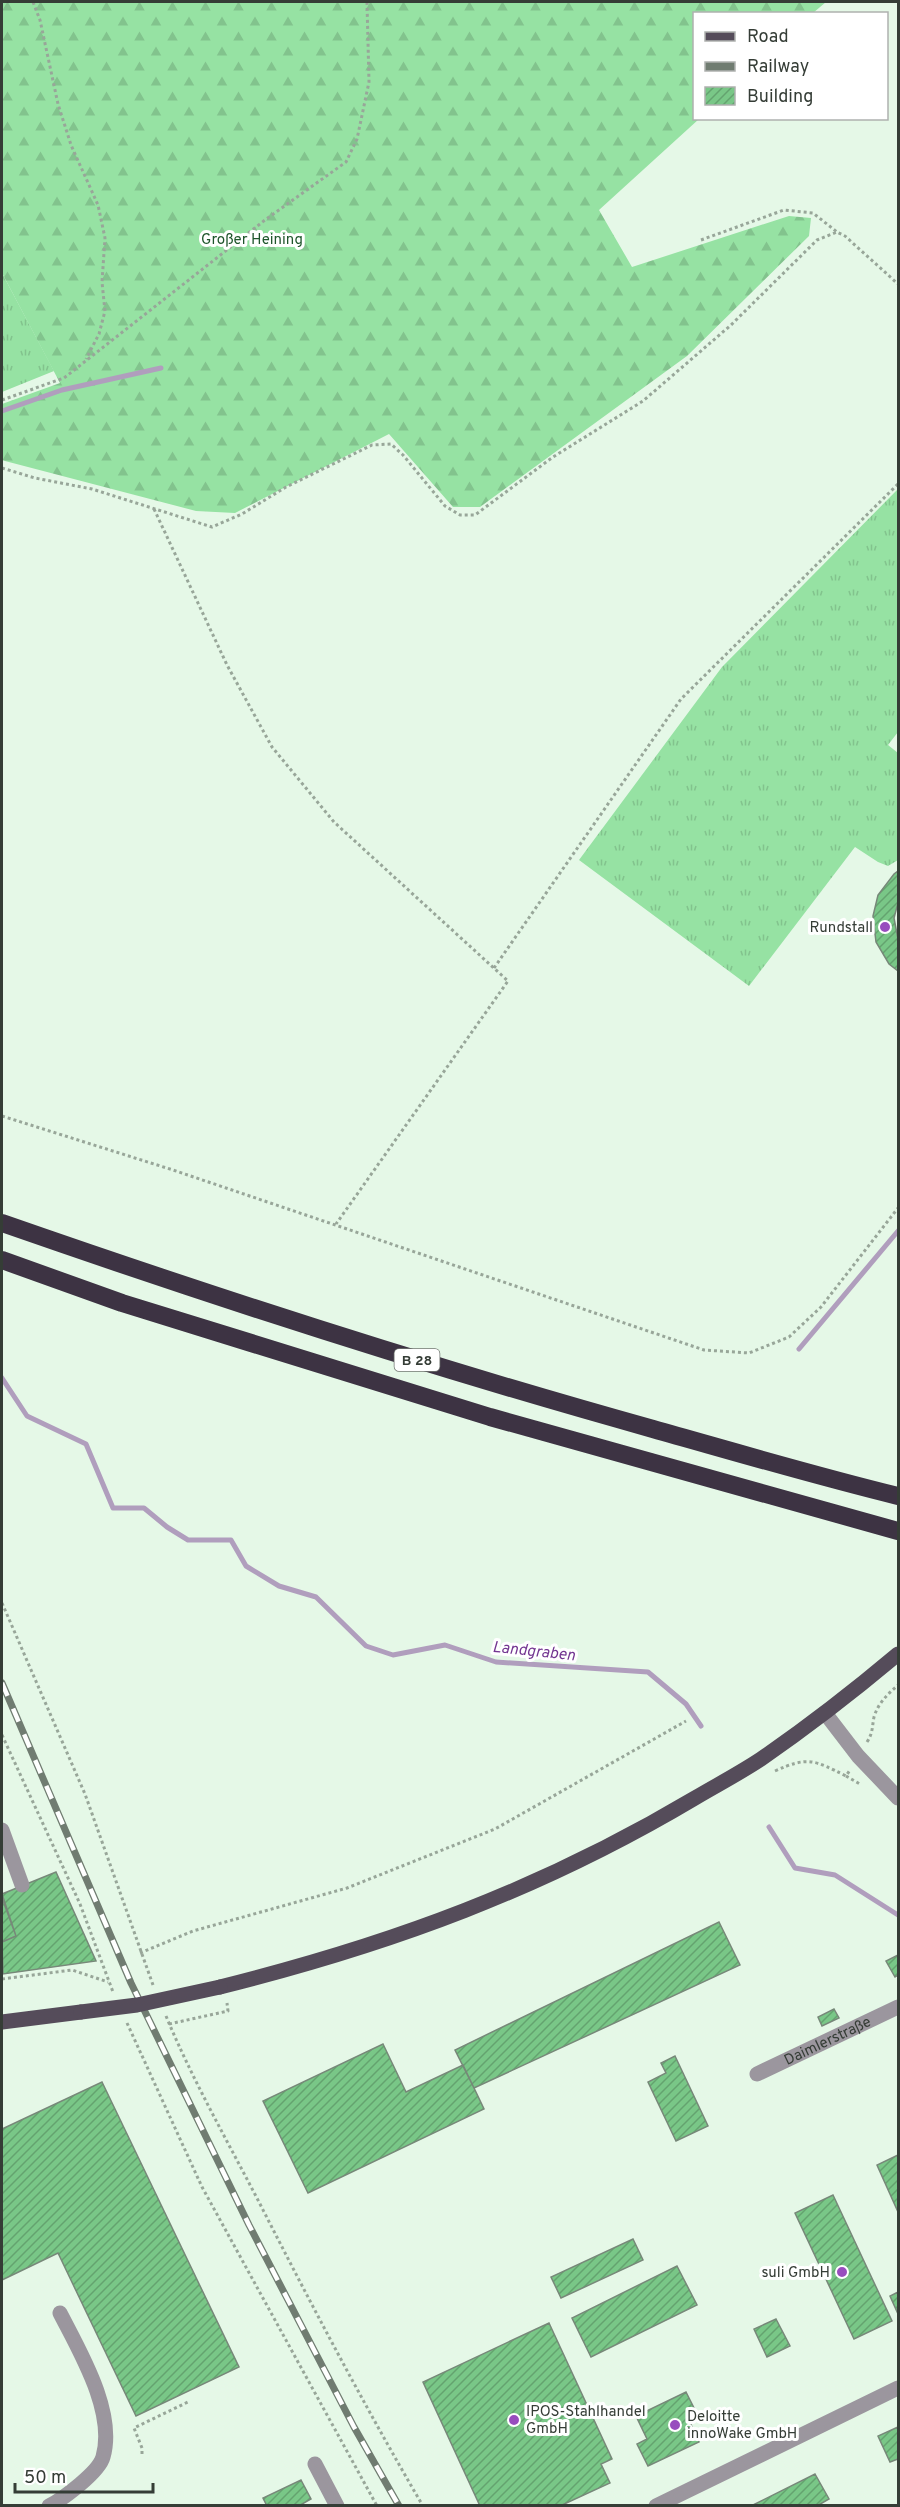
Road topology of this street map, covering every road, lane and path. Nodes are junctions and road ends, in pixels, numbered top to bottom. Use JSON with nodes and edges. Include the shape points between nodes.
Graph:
{"nodes":[{"id":1,"x":33,"y":2,"type":"edge"},
{"id":2,"x":367,"y":2,"type":"edge"},
{"id":3,"x":837,"y":232,"type":"junction"},
{"id":4,"x":700,"y":240,"type":"dead end"},
{"id":5,"x":898,"y":284,"type":"edge"},
{"id":6,"x":86,"y":361,"type":"junction"},
{"id":7,"x":2,"y":400,"type":"edge"},
{"id":8,"x":2,"y":468,"type":"edge"},
{"id":9,"x":898,"y":484,"type":"edge"},
{"id":10,"x":154,"y":509,"type":"junction"},
{"id":11,"x":495,"y":968,"type":"junction"},
{"id":12,"x":2,"y":1116,"type":"edge"},
{"id":13,"x":898,"y":1208,"type":"edge"},
{"id":14,"x":2,"y":1223,"type":"edge"},
{"id":15,"x":336,"y":1224,"type":"junction"},
{"id":16,"x":2,"y":1260,"type":"edge"},
{"id":17,"x":898,"y":1496,"type":"edge"},
{"id":18,"x":898,"y":1531,"type":"edge"},
{"id":19,"x":2,"y":1603,"type":"edge"},
{"id":20,"x":898,"y":1654,"type":"edge"},
{"id":21,"x":825,"y":1713,"type":"junction"},
{"id":22,"x":686,"y":1721,"type":"dead end"},
{"id":23,"x":2,"y":1736,"type":"edge"},
{"id":24,"x":898,"y":1798,"type":"edge"},
{"id":25,"x":2,"y":1830,"type":"edge"},
{"id":26,"x":22,"y":1885,"type":"dead end"},
{"id":27,"x":140,"y":1953,"type":"junction"},
{"id":28,"x":2,"y":1979,"type":"edge"},
{"id":29,"x":108,"y":1982,"type":"junction"},
{"id":30,"x":113,"y":1992,"type":"dead end"},
{"id":31,"x":156,"y":1993,"type":"dead end"},
{"id":32,"x":226,"y":2003,"type":"dead end"},
{"id":33,"x":898,"y":2007,"type":"edge"},
{"id":34,"x":123,"y":2014,"type":"dead end"},
{"id":35,"x":165,"y":2014,"type":"dead end"},
{"id":36,"x":2,"y":2022,"type":"edge"},
{"id":37,"x":169,"y":2024,"type":"junction"},
{"id":38,"x":757,"y":2074,"type":"dead end"},
{"id":39,"x":60,"y":2313,"type":"dead end"},
{"id":40,"x":898,"y":2388,"type":"edge"},
{"id":41,"x":190,"y":2401,"type":"dead end"},
{"id":42,"x":142,"y":2454,"type":"dead end"},
{"id":43,"x":315,"y":2464,"type":"dead end"},
{"id":44,"x":49,"y":2505,"type":"edge"},
{"id":45,"x":337,"y":2505,"type":"edge"},
{"id":46,"x":377,"y":2505,"type":"edge"},
{"id":47,"x":423,"y":2505,"type":"edge"},
{"id":48,"x":657,"y":2505,"type":"edge"}],
"edges":[{"from":1,"to":6,"type":"path","via":[[58,104],[71,145],[98,205],[105,238],[105,311]]},
{"from":2,"to":6,"type":"path","via":[[369,82],[357,139],[346,162],[264,220]]},
{"from":3,"to":4,"type":"path","via":[[813,213],[784,210]]},
{"from":3,"to":5,"type":"path"},
{"from":3,"to":10,"type":"path","via":[[817,240],[731,326],[643,401],[553,457],[475,515],[460,515],[445,506],[403,454],[391,444],[382,443],[286,487],[212,528]]},
{"from":6,"to":7,"type":"path","via":[[64,378]]},
{"from":8,"to":10,"type":"path","via":[[92,489]]},
{"from":9,"to":11,"type":"path","via":[[681,699]]},
{"from":10,"to":11,"type":"path","via":[[227,664],[272,747],[334,822]]},
{"from":11,"to":15,"type":"path","via":[[508,981]]},
{"from":12,"to":15,"type":"path"},
{"from":13,"to":15,"type":"path","via":[[821,1307],[789,1337],[749,1353],[704,1350]]},
{"from":14,"to":17,"type":"highway","number":"B 28","via":[[129,1268],[510,1389]]},
{"from":16,"to":18,"type":"highway","number":"B 28","via":[[122,1304],[490,1417]]},
{"from":19,"to":27,"type":"path","via":[[85,1794]]},
{"from":20,"to":21,"type":"main road"},
{"from":21,"to":24,"type":"street"},
{"from":21,"to":36,"type":"main road","bridge":true,"via":[[759,1760],[640,1831],[516,1892],[437,1923],[359,1950],[220,1988],[137,2005]]},
{"from":22,"to":27,"type":"path","via":[[495,1829],[347,1888],[193,1931]]},
{"from":23,"to":29,"type":"path","via":[[80,1904]]},
{"from":25,"to":26,"type":"street"},
{"from":27,"to":31,"type":"path"},
{"from":28,"to":29,"type":"path","via":[[72,1970]]},
{"from":29,"to":30,"type":"path"},
{"from":32,"to":37,"type":"path","via":[[228,2011]]},
{"from":33,"to":38,"type":"street","name":"Daimlerstraße"},
{"from":34,"to":46,"type":"path","via":[[202,2187]]},
{"from":35,"to":37,"type":"path"},
{"from":37,"to":47,"type":"path","via":[[314,2309]]},
{"from":39,"to":44,"type":"street","via":[[86,2363],[107,2432],[103,2459],[88,2478]]},
{"from":40,"to":48,"type":"street"},
{"from":41,"to":42,"type":"path","via":[[134,2428]]},
{"from":43,"to":45,"type":"street"}]}
